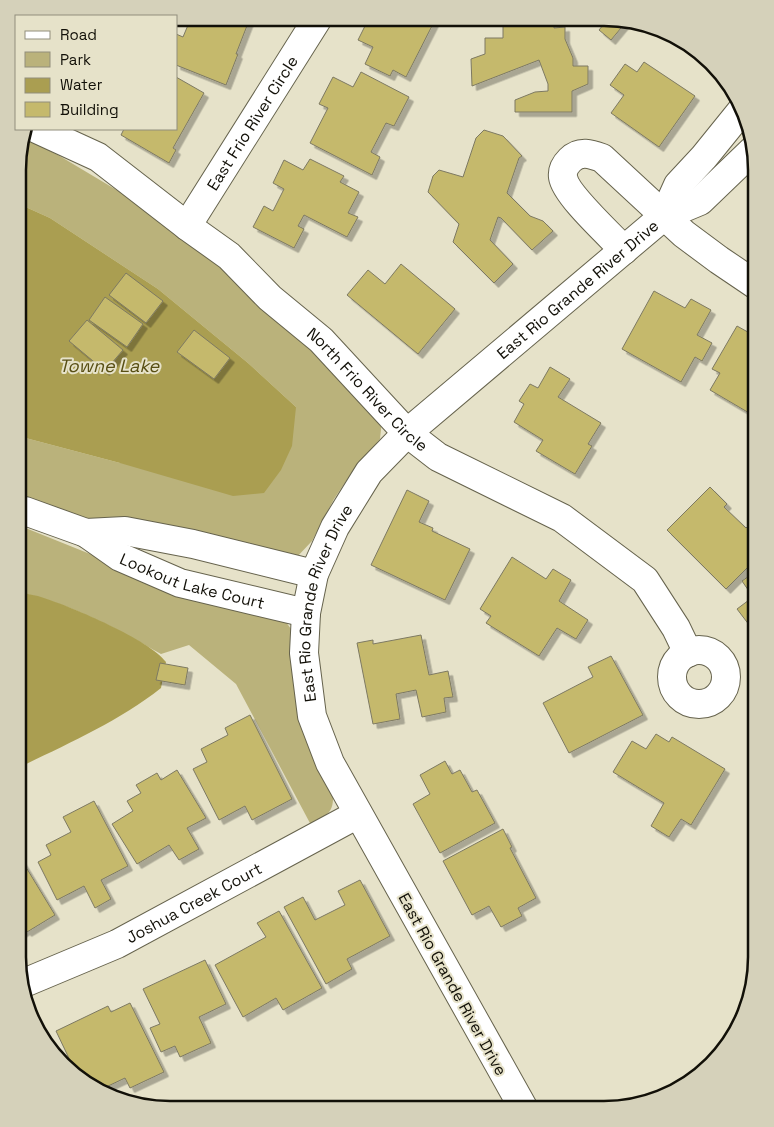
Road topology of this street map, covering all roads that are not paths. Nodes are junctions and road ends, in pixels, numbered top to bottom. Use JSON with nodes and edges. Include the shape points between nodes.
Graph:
{"nodes":[{"id":1,"x":313,"y":27,"type":"edge"},
{"id":2,"x":737,"y":116,"type":"edge"},
{"id":3,"x":39,"y":130,"type":"edge"},
{"id":4,"x":747,"y":156,"type":"edge"},
{"id":5,"x":664,"y":216,"type":"junction"},
{"id":6,"x":187,"y":226,"type":"junction"},
{"id":7,"x":624,"y":250,"type":"junction"},
{"id":8,"x":748,"y":279,"type":"edge"},
{"id":9,"x":407,"y":433,"type":"junction"},
{"id":10,"x":26,"y":511,"type":"edge"},
{"id":11,"x":86,"y":533,"type":"junction"},
{"id":12,"x":314,"y":574,"type":"junction"},
{"id":13,"x":306,"y":613,"type":"junction"},
{"id":14,"x":688,"y":653,"type":"dead end"},
{"id":15,"x":358,"y":814,"type":"junction"},
{"id":16,"x":29,"y":981,"type":"edge"},
{"id":17,"x":519,"y":1101,"type":"edge"}],
"edges":[{"from":1,"to":6,"type":"street","name":"East Frio River Circle"},
{"from":2,"to":5,"type":"street","name":"East Rio Grande River Drive","via":[[678,185]]},
{"from":3,"to":6,"type":"street","name":"North Frio River Circle","via":[[98,157]]},
{"from":4,"to":5,"type":"street","name":"East Rio Grande River Drive","via":[[700,201]]},
{"from":5,"to":7,"type":"street","name":"East Rio Grande River Drive"},
{"from":5,"to":7,"type":"street","via":[[602,158],[588,153],[574,156],[566,164],[563,176],[569,192]]},
{"from":5,"to":8,"type":"street"},
{"from":6,"to":9,"type":"street","name":"North Frio River Circle","via":[[230,256],[270,298],[321,340]]},
{"from":7,"to":9,"type":"street","name":"East Rio Grande River Drive"},
{"from":9,"to":12,"type":"street","name":"East Rio Grande River Drive","via":[[370,472],[335,527]]},
{"from":9,"to":14,"type":"street","name":"North Frio River Circle","via":[[438,457],[562,518],[615,557],[644,580],[676,628]]},
{"from":10,"to":11,"type":"street","name":"Lookout Lake Court"},
{"from":11,"to":12,"type":"street","name":"Lookout Lake Court","via":[[125,531]]},
{"from":11,"to":13,"type":"street","name":"Lookout Lake Court","via":[[120,557],[180,582]]},
{"from":12,"to":13,"type":"street","name":"East Rio Grande River Drive"},
{"from":13,"to":15,"type":"street","name":"East Rio Grande River Drive","via":[[304,653],[312,716],[330,763]]},
{"from":15,"to":16,"type":"street","name":"Joshua Creek Court","via":[[117,944]]},
{"from":15,"to":17,"type":"street","name":"East Rio Grande River Drive"}]}
